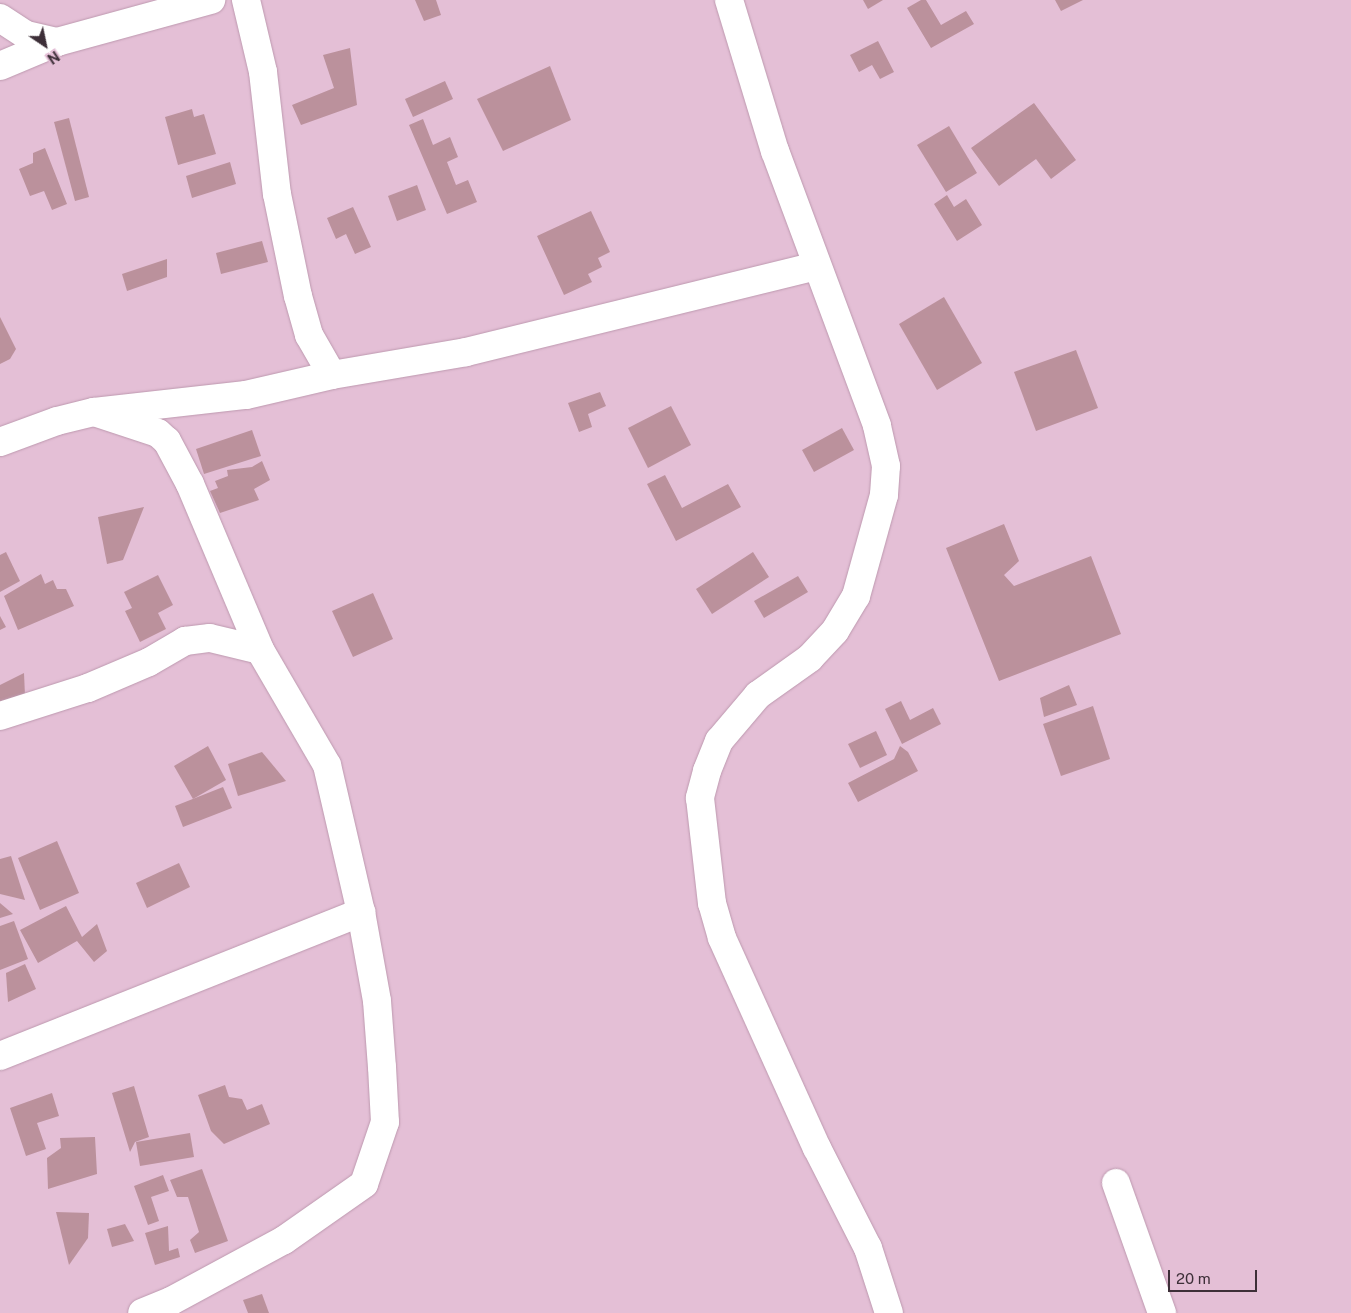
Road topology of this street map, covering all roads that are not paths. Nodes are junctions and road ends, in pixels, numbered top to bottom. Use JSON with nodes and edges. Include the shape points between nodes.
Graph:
{"nodes":[{"id":1,"x":211,"y":0,"type":"edge"},
{"id":2,"x":246,"y":0,"type":"edge"},
{"id":3,"x":729,"y":0,"type":"edge"},
{"id":4,"x":0,"y":18,"type":"edge"},
{"id":5,"x":58,"y":42,"type":"junction"},
{"id":6,"x":0,"y":66,"type":"edge"},
{"id":7,"x":817,"y":266,"type":"junction"},
{"id":8,"x":332,"y":375,"type":"junction"},
{"id":9,"x":94,"y":412,"type":"junction"},
{"id":10,"x":0,"y":442,"type":"edge"},
{"id":11,"x":260,"y":650,"type":"junction"},
{"id":12,"x":0,"y":716,"type":"edge"},
{"id":13,"x":361,"y":912,"type":"junction"},
{"id":14,"x":0,"y":1056,"type":"edge"},
{"id":15,"x":1116,"y":1183,"type":"dead end"},
{"id":16,"x":142,"y":1313,"type":"edge"},
{"id":17,"x":889,"y":1313,"type":"edge"},
{"id":18,"x":1162,"y":1313,"type":"edge"}],
"edges":[{"from":1,"to":5,"type":"street"},
{"from":2,"to":8,"type":"street","via":[[263,72],[277,194],[298,296],[309,335]]},
{"from":3,"to":7,"type":"street","via":[[775,151]]},
{"from":4,"to":5,"type":"street","via":[[26,35]]},
{"from":5,"to":6,"type":"street"},
{"from":7,"to":8,"type":"street","via":[[475,350]]},
{"from":7,"to":17,"type":"street","via":[[877,426],[886,466],[884,495],[856,596],[835,631],[810,658],[758,695],[719,741],[700,798],[712,903],[722,938],[817,1148],[868,1248]]},
{"from":8,"to":9,"type":"street","via":[[246,396]]},
{"from":9,"to":10,"type":"street","via":[[57,421]]},
{"from":9,"to":11,"type":"street","via":[[158,433],[167,440],[190,484]]},
{"from":11,"to":12,"type":"street","via":[[210,638],[185,641],[149,662],[88,688]]},
{"from":11,"to":13,"type":"street","via":[[327,765]]},
{"from":13,"to":14,"type":"street"},
{"from":13,"to":16,"type":"street","via":[[377,1001],[385,1122],[364,1184],[284,1240],[171,1301]]},
{"from":15,"to":18,"type":"street"}]}
